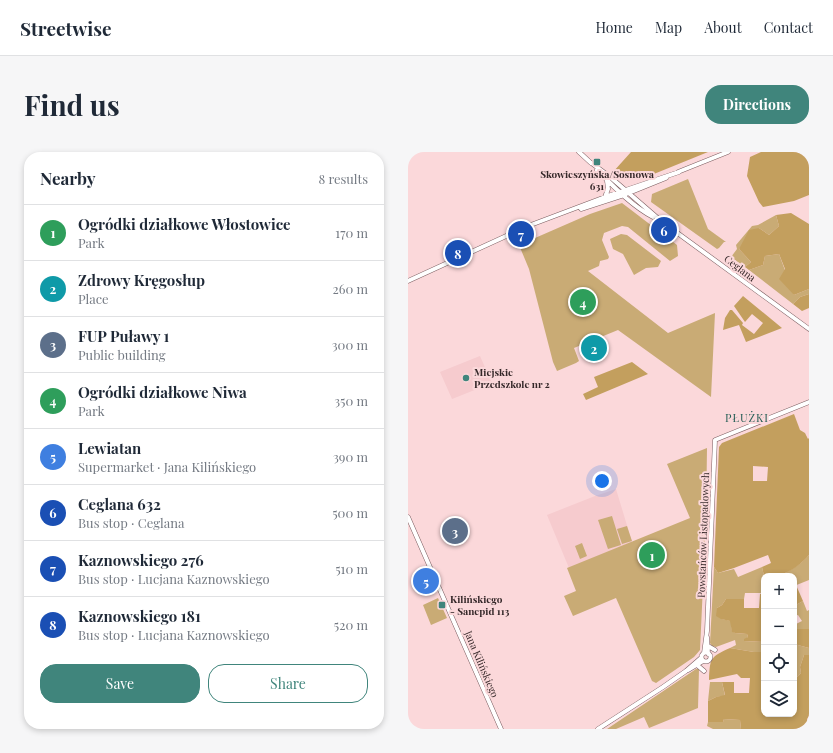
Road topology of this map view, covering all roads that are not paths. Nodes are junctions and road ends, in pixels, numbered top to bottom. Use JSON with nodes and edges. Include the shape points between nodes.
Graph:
{"nodes":[{"id":1,"x":579,"y":152,"type":"edge"},
{"id":2,"x":728,"y":152,"type":"edge"},
{"id":3,"x":590,"y":162,"type":"junction"},
{"id":4,"x":679,"y":172,"type":"junction"},
{"id":5,"x":606,"y":179,"type":"junction"},
{"id":6,"x":639,"y":189,"type":"junction"},
{"id":7,"x":624,"y":192,"type":"junction"},
{"id":8,"x":605,"y":197,"type":"junction"},
{"id":9,"x":638,"y":201,"type":"junction"},
{"id":10,"x":566,"y":212,"type":"junction"},
{"id":11,"x":661,"y":220,"type":"junction"},
{"id":12,"x":408,"y":280,"type":"edge"},
{"id":13,"x":809,"y":329,"type":"edge"},
{"id":14,"x":809,"y":402,"type":"edge"},
{"id":15,"x":408,"y":517,"type":"edge"},
{"id":16,"x":707,"y":631,"type":"junction"},
{"id":17,"x":708,"y":646,"type":"junction"},
{"id":18,"x":715,"y":650,"type":"dead end"},
{"id":19,"x":706,"y":653,"type":"junction"},
{"id":20,"x":702,"y":660,"type":"junction"},
{"id":21,"x":697,"y":665,"type":"junction"},
{"id":22,"x":686,"y":671,"type":"junction"},
{"id":23,"x":704,"y":671,"type":"dead end"},
{"id":24,"x":502,"y":729,"type":"edge"},
{"id":25,"x":598,"y":729,"type":"edge"}],
"edges":[{"from":1,"to":3,"type":"street"},
{"from":2,"to":4,"type":"street"},
{"from":3,"to":5,"type":"street"},
{"from":3,"to":7,"type":"street"},
{"from":4,"to":6,"type":"street"},
{"from":4,"to":7,"type":"street"},
{"from":5,"to":7,"type":"street"},
{"from":5,"to":8,"type":"street","via":[[608,189]]},
{"from":6,"to":7,"type":"street"},
{"from":6,"to":9,"type":"street"},
{"from":7,"to":8,"type":"street"},
{"from":7,"to":9,"type":"street","name":"Ceglana"},
{"from":7,"to":10,"type":"street"},
{"from":7,"to":11,"type":"street","name":"Ceglana","via":[[649,214]]},
{"from":8,"to":10,"type":"street"},
{"from":9,"to":11,"type":"street","name":"Ceglana"},
{"from":10,"to":12,"type":"street","via":[[528,226]]},
{"from":11,"to":13,"type":"street","name":"Ceglana"},
{"from":14,"to":16,"type":"street","name":"Powstańców Listopadowych","via":[[714,440]]},
{"from":15,"to":24,"type":"street","name":"Jana Kilińskiego"},
{"from":16,"to":17,"type":"street","name":"Powstańców Listopadowych"},
{"from":16,"to":19,"type":"street","name":"Powstańców Listopadowych"},
{"from":17,"to":18,"type":"street"},
{"from":17,"to":19,"type":"street","name":"Powstańców Listopadowych"},
{"from":19,"to":20,"type":"street"},
{"from":19,"to":20,"type":"street","via":[[710,657],[709,660]]},
{"from":20,"to":21,"type":"street"},
{"from":20,"to":22,"type":"street"},
{"from":21,"to":22,"type":"street"},
{"from":21,"to":23,"type":"street"},
{"from":22,"to":25,"type":"street"}]}
